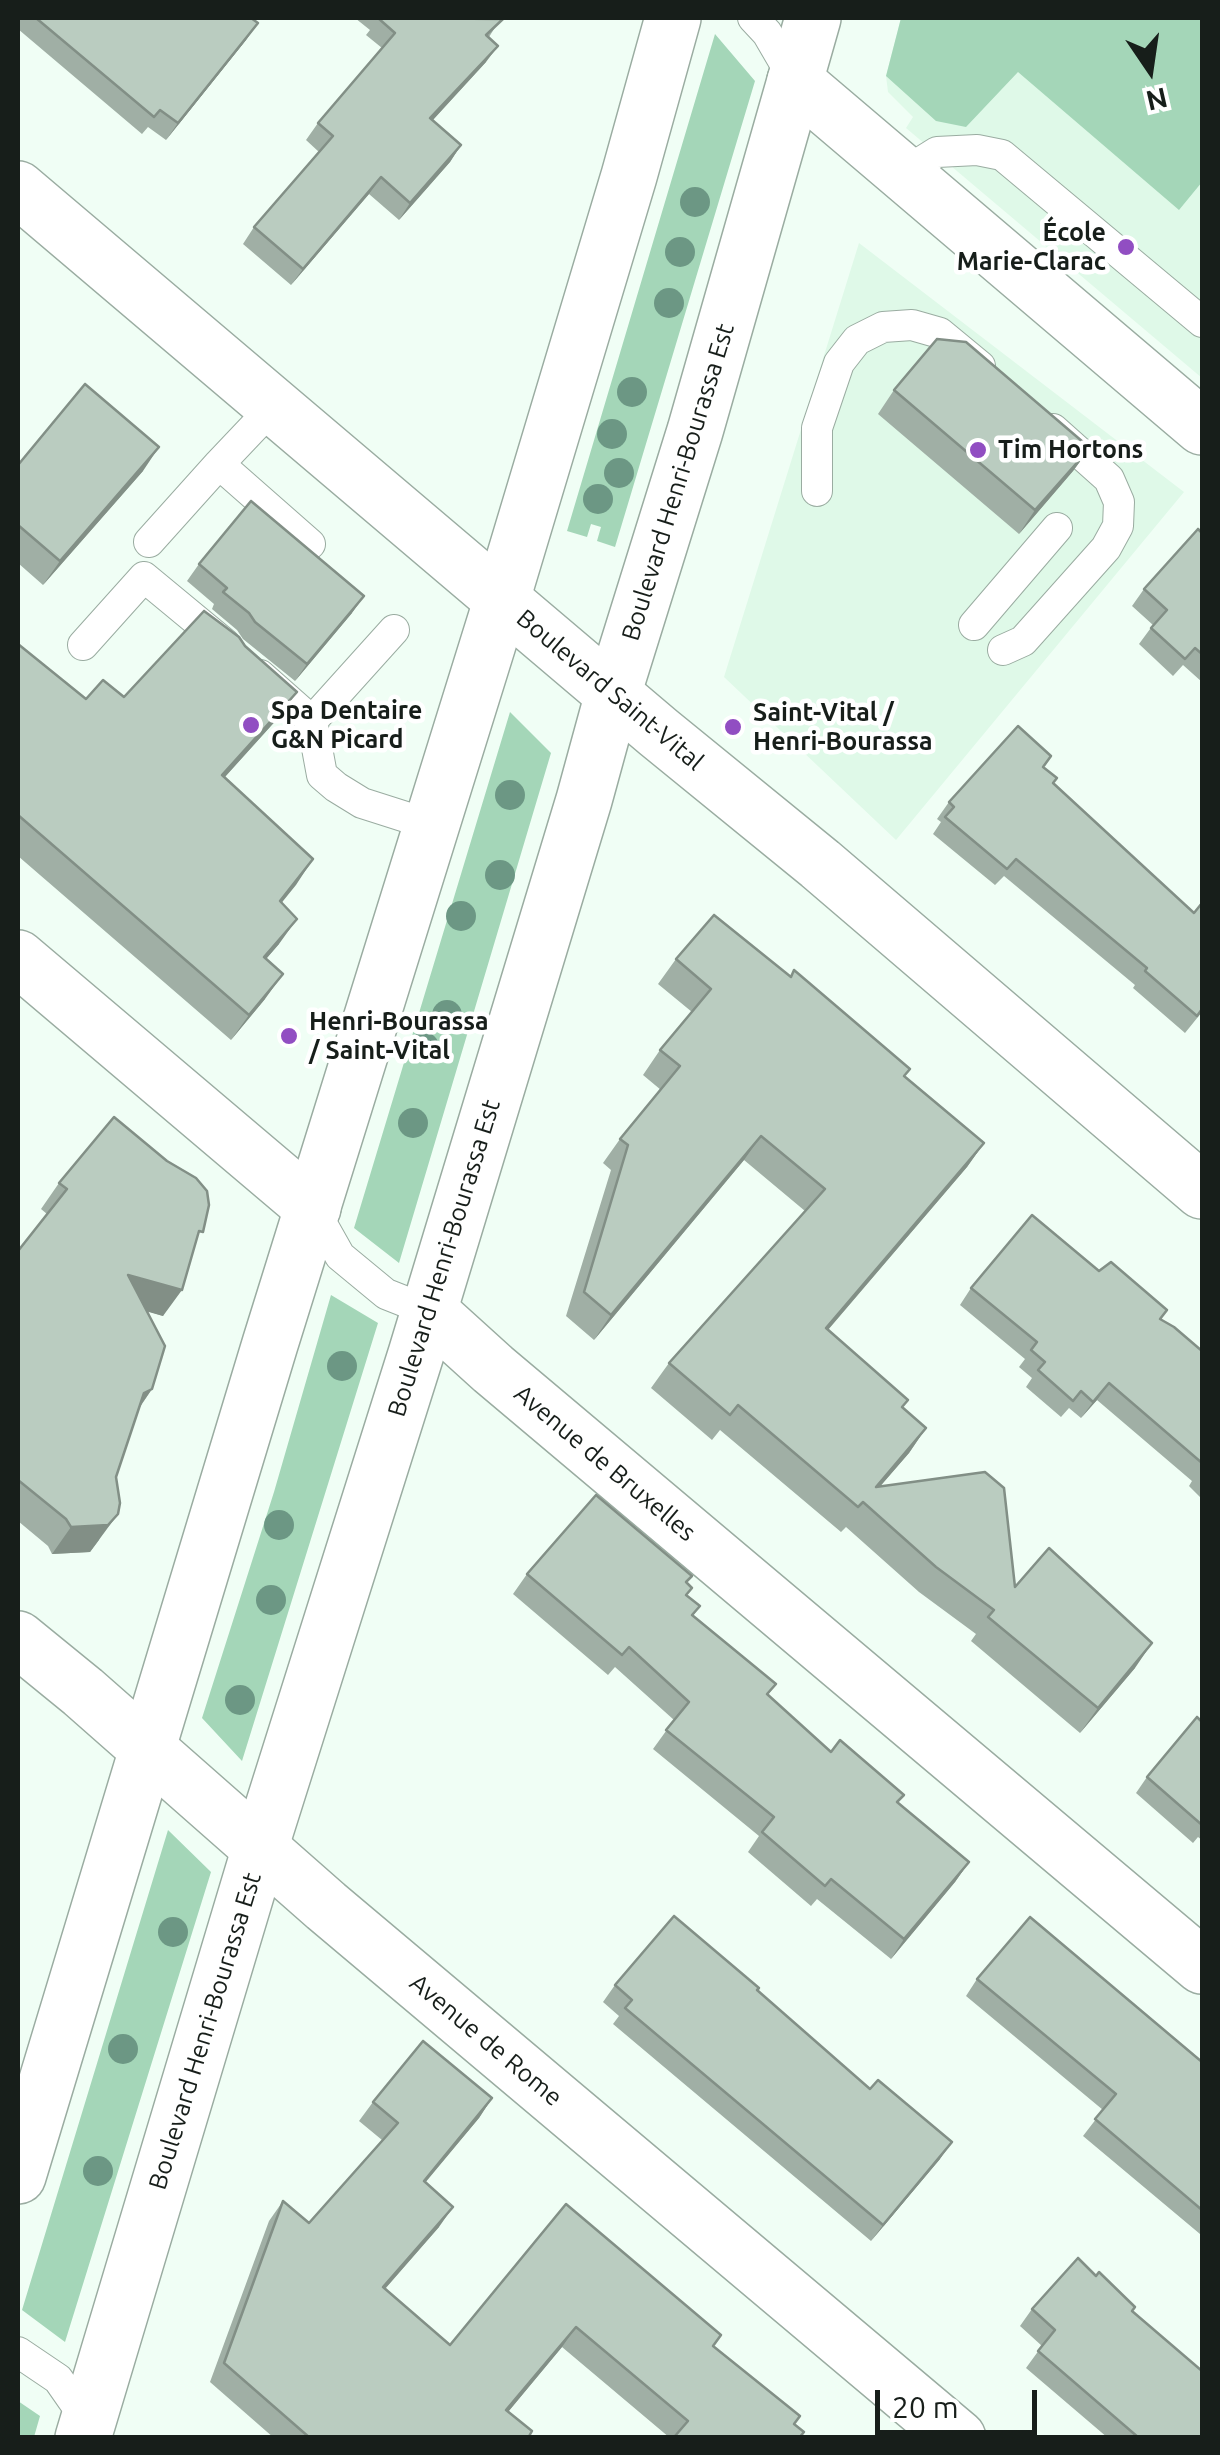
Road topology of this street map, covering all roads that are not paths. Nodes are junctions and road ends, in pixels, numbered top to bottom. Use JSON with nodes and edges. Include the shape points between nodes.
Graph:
{"nodes":[{"id":1,"x":673,"y":18,"type":"edge"},
{"id":2,"x":753,"y":18,"type":"edge"},
{"id":3,"x":813,"y":18,"type":"edge"},
{"id":4,"x":795,"y":81,"type":"junction"},
{"id":5,"x":904,"y":172,"type":"junction"},
{"id":6,"x":18,"y":189,"type":"edge"},
{"id":7,"x":1202,"y":322,"type":"edge"},
{"id":8,"x":996,"y":380,"type":"edge"},
{"id":9,"x":1025,"y":405,"type":"edge"},
{"id":10,"x":274,"y":406,"type":"junction"},
{"id":11,"x":1202,"y":427,"type":"edge"},
{"id":12,"x":219,"y":464,"type":"junction"},
{"id":13,"x":817,"y":491,"type":"dead end"},
{"id":14,"x":1056,"y":528,"type":"edge"},
{"id":15,"x":149,"y":542,"type":"dead end"},
{"id":16,"x":310,"y":544,"type":"dead end"},
{"id":17,"x":502,"y":599,"type":"junction"},
{"id":18,"x":974,"y":625,"type":"dead end"},
{"id":19,"x":394,"y":630,"type":"dead end"},
{"id":20,"x":83,"y":645,"type":"dead end"},
{"id":21,"x":1003,"y":650,"type":"dead end"},
{"id":22,"x":613,"y":694,"type":"junction"},
{"id":23,"x":312,"y":721,"type":"junction"},
{"id":24,"x":432,"y":824,"type":"junction"},
{"id":25,"x":18,"y":958,"type":"edge"},
{"id":26,"x":1202,"y":1191,"type":"edge"},
{"id":27,"x":313,"y":1208,"type":"junction"},
{"id":28,"x":428,"y":1311,"type":"junction"},
{"id":29,"x":18,"y":1639,"type":"edge"},
{"id":30,"x":147,"y":1748,"type":"junction"},
{"id":31,"x":260,"y":1848,"type":"junction"},
{"id":32,"x":1202,"y":1966,"type":"edge"},
{"id":33,"x":18,"y":2176,"type":"edge"},
{"id":34,"x":18,"y":2352,"type":"edge"},
{"id":35,"x":92,"y":2432,"type":"edge"},
{"id":36,"x":958,"y":2438,"type":"edge"}],
"edges":[{"from":1,"to":17,"type":"main road"},
{"from":2,"to":4,"type":"lane"},
{"from":3,"to":4,"type":"main road","name":"Boulevard Henri-Bourassa Est"},
{"from":4,"to":5,"type":"main road"},
{"from":4,"to":22,"type":"main road","name":"Boulevard Henri-Bourassa Est"},
{"from":5,"to":7,"type":"lane","via":[[937,152],[1002,155]]},
{"from":5,"to":11,"type":"main road"},
{"from":6,"to":10,"type":"main road","name":"Boulevard Saint-Vital"},
{"from":8,"to":13,"type":"lane","via":[[926,328],[898,324],[869,332],[847,350],[827,394],[817,428]]},
{"from":9,"to":21,"type":"lane","via":[[1109,479],[1120,514],[1106,548],[1024,642]]},
{"from":10,"to":12,"type":"lane"},
{"from":10,"to":17,"type":"main road","name":"Boulevard Saint-Vital"},
{"from":12,"to":15,"type":"lane"},
{"from":12,"to":16,"type":"lane"},
{"from":14,"to":18,"type":"lane"},
{"from":17,"to":22,"type":"main road","name":"Boulevard Saint-Vital"},
{"from":17,"to":24,"type":"main road"},
{"from":19,"to":23,"type":"lane"},
{"from":20,"to":23,"type":"lane","via":[[144,577]]},
{"from":22,"to":26,"type":"main road","name":"Boulevard Saint-Vital"},
{"from":22,"to":28,"type":"main road","name":"Boulevard Henri-Bourassa Est"},
{"from":23,"to":24,"type":"lane","via":[[322,774],[336,787],[362,804]]},
{"from":24,"to":27,"type":"main road"},
{"from":25,"to":27,"type":"main road","name":"Avenue de Bruxelles"},
{"from":27,"to":28,"type":"lane","name":"Avenue de Bruxelles","via":[[340,1256],[386,1294]]},
{"from":27,"to":30,"type":"main road"},
{"from":28,"to":31,"type":"main road","name":"Boulevard Henri-Bourassa Est"},
{"from":28,"to":32,"type":"main road","name":"Avenue de Bruxelles"},
{"from":29,"to":30,"type":"main road","name":"Avenue de Rome"},
{"from":30,"to":31,"type":"main road","name":"Avenue de Rome"},
{"from":30,"to":33,"type":"main road"},
{"from":31,"to":35,"type":"main road","name":"Boulevard Henri-Bourassa Est"},
{"from":31,"to":36,"type":"main road","name":"Avenue de Rome"},
{"from":34,"to":35,"type":"lane","via":[[58,2379]]}]}
